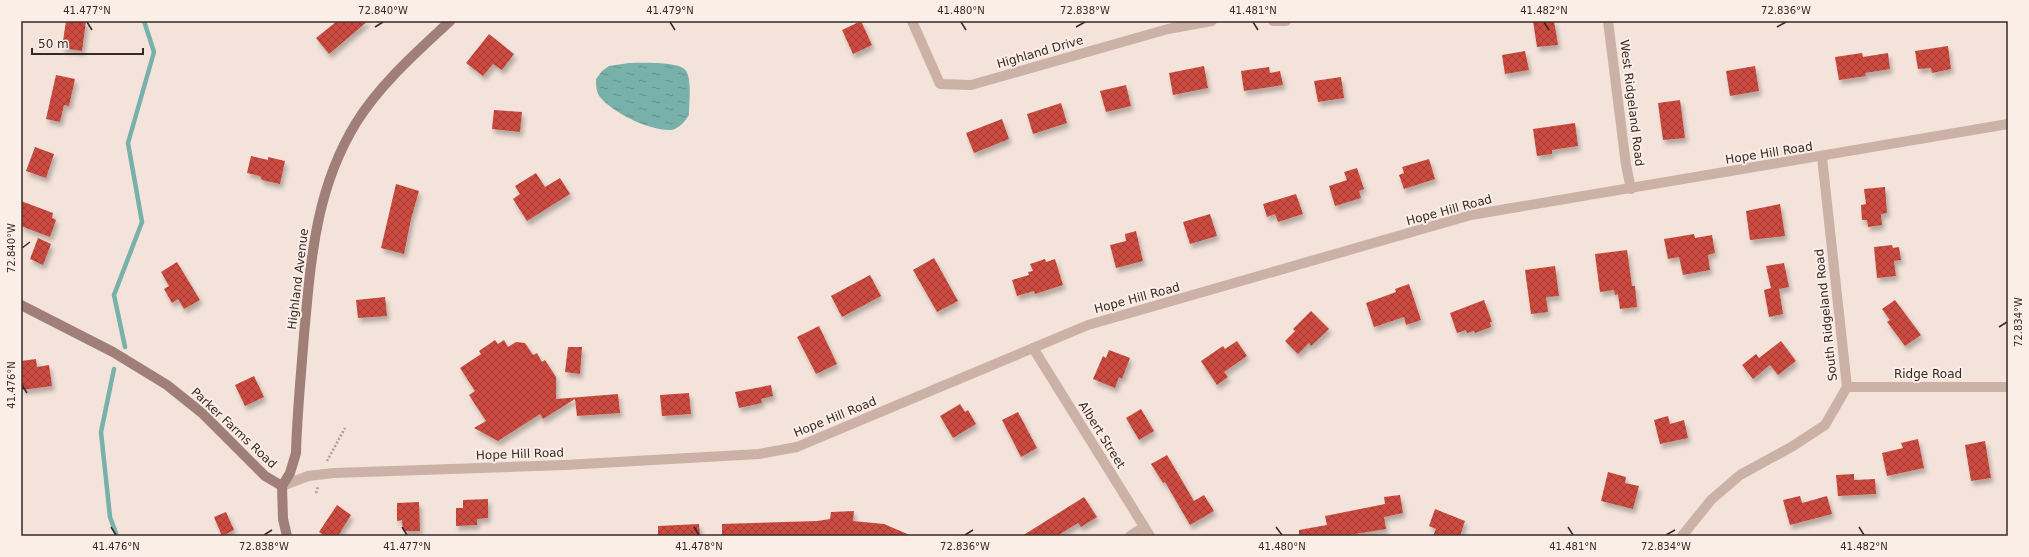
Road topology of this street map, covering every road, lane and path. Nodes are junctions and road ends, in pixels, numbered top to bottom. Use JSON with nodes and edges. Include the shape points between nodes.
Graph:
{"nodes":[{"id":1,"x":450,"y":21,"type":"edge"},
{"id":2,"x":912,"y":21,"type":"edge"},
{"id":3,"x":1212,"y":21,"type":"edge"},
{"id":4,"x":1273,"y":21,"type":"edge"},
{"id":5,"x":1286,"y":21,"type":"edge"},
{"id":6,"x":1608,"y":21,"type":"edge"},
{"id":7,"x":2008,"y":124,"type":"edge"},
{"id":8,"x":1822,"y":157,"type":"junction"},
{"id":9,"x":1631,"y":189,"type":"junction"},
{"id":10,"x":21,"y":305,"type":"edge"},
{"id":11,"x":1033,"y":348,"type":"junction"},
{"id":12,"x":1847,"y":387,"type":"junction"},
{"id":13,"x":2008,"y":387,"type":"edge"},
{"id":14,"x":282,"y":486,"type":"junction"},
{"id":15,"x":1144,"y":527,"type":"junction"},
{"id":16,"x":287,"y":536,"type":"edge"},
{"id":17,"x":1130,"y":536,"type":"edge"},
{"id":18,"x":1150,"y":536,"type":"edge"},
{"id":19,"x":1682,"y":536,"type":"edge"}],
"edges":[{"from":1,"to":14,"type":"street","name":"Highland Avenue","via":[[397,72],[364,112],[338,157],[326,187],[312,248],[296,453],[290,473]]},
{"from":2,"to":3,"type":"street","name":"Highland Drive","via":[[940,84],[971,85],[1168,29]]},
{"from":4,"to":5,"type":"street"},
{"from":6,"to":9,"type":"street","name":"West Ridgeland Road"},
{"from":7,"to":8,"type":"street","name":"Hope Hill Road"},
{"from":8,"to":9,"type":"street","name":"Hope Hill Road"},
{"from":8,"to":12,"type":"street","name":"South Ridgeland Road"},
{"from":9,"to":11,"type":"street","name":"Hope Hill Road","via":[[1472,215],[1088,325]]},
{"from":10,"to":14,"type":"street","name":"Parker Farms Road","via":[[113,352],[167,385],[202,413],[265,476]]},
{"from":11,"to":14,"type":"street","name":"Hope Hill Road","via":[[821,438],[797,447],[759,454],[565,465],[334,473],[308,476]]},
{"from":11,"to":15,"type":"street","name":"Albert Street"},
{"from":12,"to":13,"type":"street","name":"Ridge Road"},
{"from":12,"to":19,"type":"street","name":"South Ridgeland Road","via":[[1825,425],[1740,475],[1711,500]]},
{"from":14,"to":16,"type":"street","via":[[283,519]]},
{"from":15,"to":17,"type":"street"},
{"from":15,"to":18,"type":"street","name":"Albert Street"}]}
